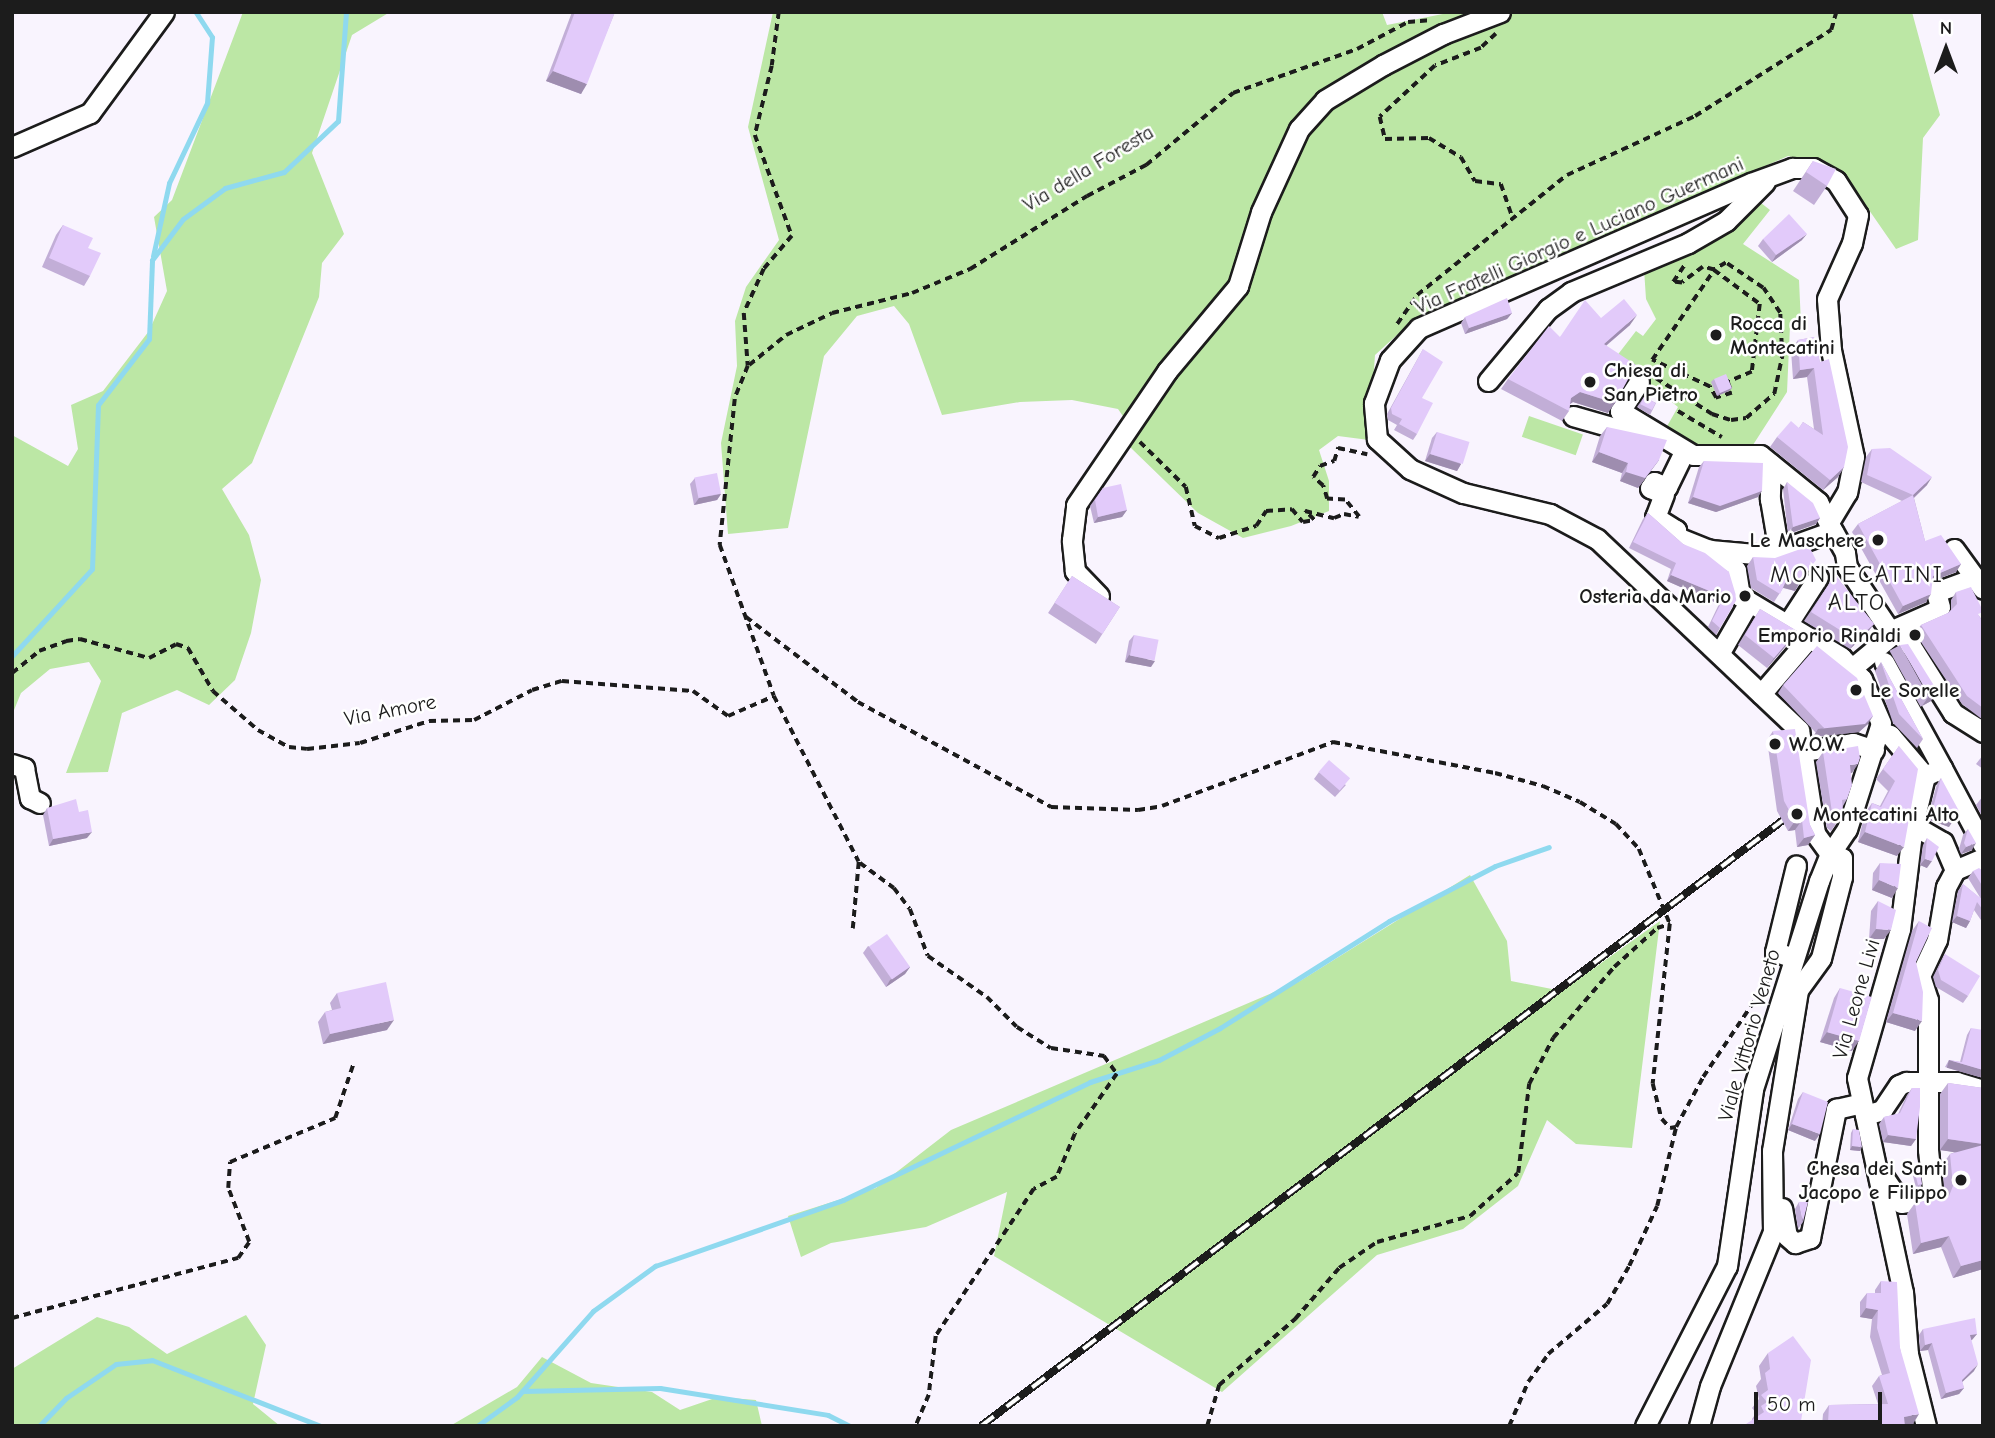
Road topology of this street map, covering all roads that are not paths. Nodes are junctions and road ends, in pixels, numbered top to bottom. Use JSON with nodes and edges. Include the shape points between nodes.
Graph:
{"nodes":[{"id":1,"x":164,"y":12,"type":"edge"},
{"id":2,"x":1499,"y":22,"type":"edge"},
{"id":3,"x":12,"y":147,"type":"edge"},
{"id":4,"x":1770,"y":176,"type":"junction"},
{"id":5,"x":1642,"y":376,"type":"road end"},
{"id":6,"x":1488,"y":381,"type":"dead end"},
{"id":7,"x":1573,"y":416,"type":"edge"},
{"id":8,"x":1704,"y":455,"type":"junction"},
{"id":9,"x":1681,"y":458,"type":"junction"},
{"id":10,"x":1771,"y":464,"type":"junction"},
{"id":11,"x":1832,"y":525,"type":"junction"},
{"id":12,"x":1954,"y":549,"type":"edge"},
{"id":13,"x":1710,"y":550,"type":"junction"},
{"id":14,"x":1779,"y":552,"type":"junction"},
{"id":15,"x":1818,"y":577,"type":"dead end"},
{"id":16,"x":1977,"y":584,"type":"edge"},
{"id":17,"x":1099,"y":596,"type":"edge"},
{"id":18,"x":1749,"y":602,"type":"junction"},
{"id":19,"x":1787,"y":625,"type":"junction"},
{"id":20,"x":1891,"y":633,"type":"junction"},
{"id":21,"x":1809,"y":638,"type":"junction"},
{"id":22,"x":1719,"y":654,"type":"junction"},
{"id":23,"x":1884,"y":662,"type":"edge"},
{"id":24,"x":1852,"y":668,"type":"junction"},
{"id":25,"x":1761,"y":694,"type":"junction"},
{"id":26,"x":1983,"y":732,"type":"edge"},
{"id":27,"x":1877,"y":740,"type":"junction"},
{"id":28,"x":1805,"y":751,"type":"junction"},
{"id":29,"x":12,"y":764,"type":"edge"},
{"id":30,"x":1934,"y":778,"type":"junction"},
{"id":31,"x":40,"y":803,"type":"dead end"},
{"id":32,"x":1913,"y":825,"type":"junction"},
{"id":33,"x":1983,"y":845,"type":"edge"},
{"id":34,"x":1830,"y":854,"type":"junction"},
{"id":35,"x":1983,"y":858,"type":"edge"},
{"id":36,"x":1796,"y":866,"type":"dead end"},
{"id":37,"x":1955,"y":870,"type":"junction"},
{"id":38,"x":1792,"y":961,"type":"junction"},
{"id":39,"x":1928,"y":1080,"type":"junction"},
{"id":40,"x":1983,"y":1090,"type":"edge"},
{"id":41,"x":1779,"y":1108,"type":"junction"},
{"id":42,"x":1863,"y":1109,"type":"junction"},
{"id":43,"x":1873,"y":1156,"type":"junction"},
{"id":44,"x":1902,"y":1203,"type":"junction"},
{"id":45,"x":1906,"y":1333,"type":"junction"},
{"id":46,"x":1646,"y":1425,"type":"edge"},
{"id":47,"x":1699,"y":1426,"type":"edge"},
{"id":48,"x":1926,"y":1426,"type":"edge"}],
"edges":[{"from":1,"to":3,"type":"street","via":[[90,113]]},
{"from":2,"to":17,"type":"street","via":[[1443,34],[1383,65],[1325,100],[1299,129],[1261,212],[1238,286],[1167,371],[1076,505],[1075,571]]},
{"from":4,"to":6,"type":"street","via":[[1726,221],[1688,243],[1571,292],[1548,309]]},
{"from":4,"to":11,"type":"street","name":"Via Fratelli Giorgio e Luciano Guermani","via":[[1792,168],[1813,169],[1836,181],[1858,215],[1852,243],[1827,299],[1831,351],[1854,457],[1847,492]]},
{"from":4,"to":22,"type":"street","name":"Via Fratelli Giorgio e Luciano Guermani","via":[[1419,328],[1390,360],[1374,403],[1377,439],[1410,469],[1463,493],[1550,514],[1597,539]]},
{"from":5,"to":8,"type":"street","via":[[1620,411],[1693,455]]},
{"from":7,"to":9,"type":"street","via":[[1664,443]]},
{"from":8,"to":9,"type":"street","via":[[1702,461]]},
{"from":8,"to":10,"type":"street","via":[[1760,455]]},
{"from":9,"to":13,"type":"street","via":[[1667,487],[1654,482],[1650,488],[1664,494],[1655,517],[1676,530],[1678,537]]},
{"from":10,"to":11,"type":"street","via":[[1818,502]]},
{"from":10,"to":14,"type":"street","via":[[1770,499]]},
{"from":11,"to":14,"type":"street","via":[[1801,546]]},
{"from":11,"to":20,"type":"street","via":[[1847,567]]},
{"from":12,"to":16,"type":"street"},
{"from":13,"to":14,"type":"street"},
{"from":13,"to":18,"type":"street","via":[[1713,558],[1736,570],[1740,596]]},
{"from":15,"to":19,"type":"street"},
{"from":16,"to":20,"type":"street","via":[[1936,592],[1940,607]]},
{"from":18,"to":19,"type":"street"},
{"from":18,"to":22,"type":"street"},
{"from":19,"to":21,"type":"street"},
{"from":20,"to":24,"type":"street"},
{"from":20,"to":26,"type":"street","via":[[1911,646],[1953,713]]},
{"from":21,"to":24,"type":"street"},
{"from":21,"to":25,"type":"street"},
{"from":22,"to":25,"type":"street","name":"Via Fratelli Giorgio e Luciano Guermani"},
{"from":23,"to":30,"type":"street","via":[[1928,747]]},
{"from":24,"to":27,"type":"street","via":[[1881,723]]},
{"from":25,"to":28,"type":"street","name":"Via Fratelli Giorgio e Luciano Guermani","via":[[1799,730]]},
{"from":27,"to":28,"type":"street"},
{"from":27,"to":30,"type":"street","via":[[1890,735]]},
{"from":27,"to":34,"type":"street","name":"Viale Vittorio Veneto","via":[[1847,830]]},
{"from":28,"to":34,"type":"street","name":"Via Fratelli Giorgio e Luciano Guermani","via":[[1815,833]]},
{"from":29,"to":31,"type":"street","via":[[24,768],[30,798]]},
{"from":30,"to":32,"type":"street","name":"Via Leone Livi"},
{"from":30,"to":33,"type":"street"},
{"from":32,"to":37,"type":"street","via":[[1943,842]]},
{"from":32,"to":42,"type":"street","name":"Via Leone Livi","via":[[1900,929],[1857,1078]]},
{"from":34,"to":38,"type":"street","name":"Viale Vittorio Veneto"},
{"from":34,"to":41,"type":"street","name":"Via Fratelli Giorgio e Luciano Guermani","via":[[1842,858],[1842,877],[1821,958],[1798,990]]},
{"from":35,"to":37,"type":"street"},
{"from":36,"to":38,"type":"street","via":[[1775,952]]},
{"from":37,"to":39,"type":"street","via":[[1947,887],[1937,940],[1920,976],[1928,1000]]},
{"from":38,"to":46,"type":"street","name":"Viale Vittorio Veneto","via":[[1747,1111],[1727,1266]]},
{"from":39,"to":40,"type":"street"},
{"from":39,"to":42,"type":"street","via":[[1899,1085],[1882,1110]]},
{"from":39,"to":44,"type":"street","via":[[1933,1198]]},
{"from":41,"to":42,"type":"street","via":[[1783,1223],[1795,1243],[1810,1238],[1815,1228],[1836,1109]]},
{"from":41,"to":47,"type":"street","via":[[1772,1151],[1773,1233],[1710,1386]]},
{"from":42,"to":43,"type":"street","name":"Via Leone Livi"},
{"from":43,"to":44,"type":"street","via":[[1891,1194]]},
{"from":43,"to":45,"type":"street","name":"Via Leone Livi","via":[[1903,1292]]},
{"from":44,"to":45,"type":"street","via":[[1897,1209],[1911,1273]]},
{"from":45,"to":48,"type":"street","name":"Via Leone Livi"}]}
